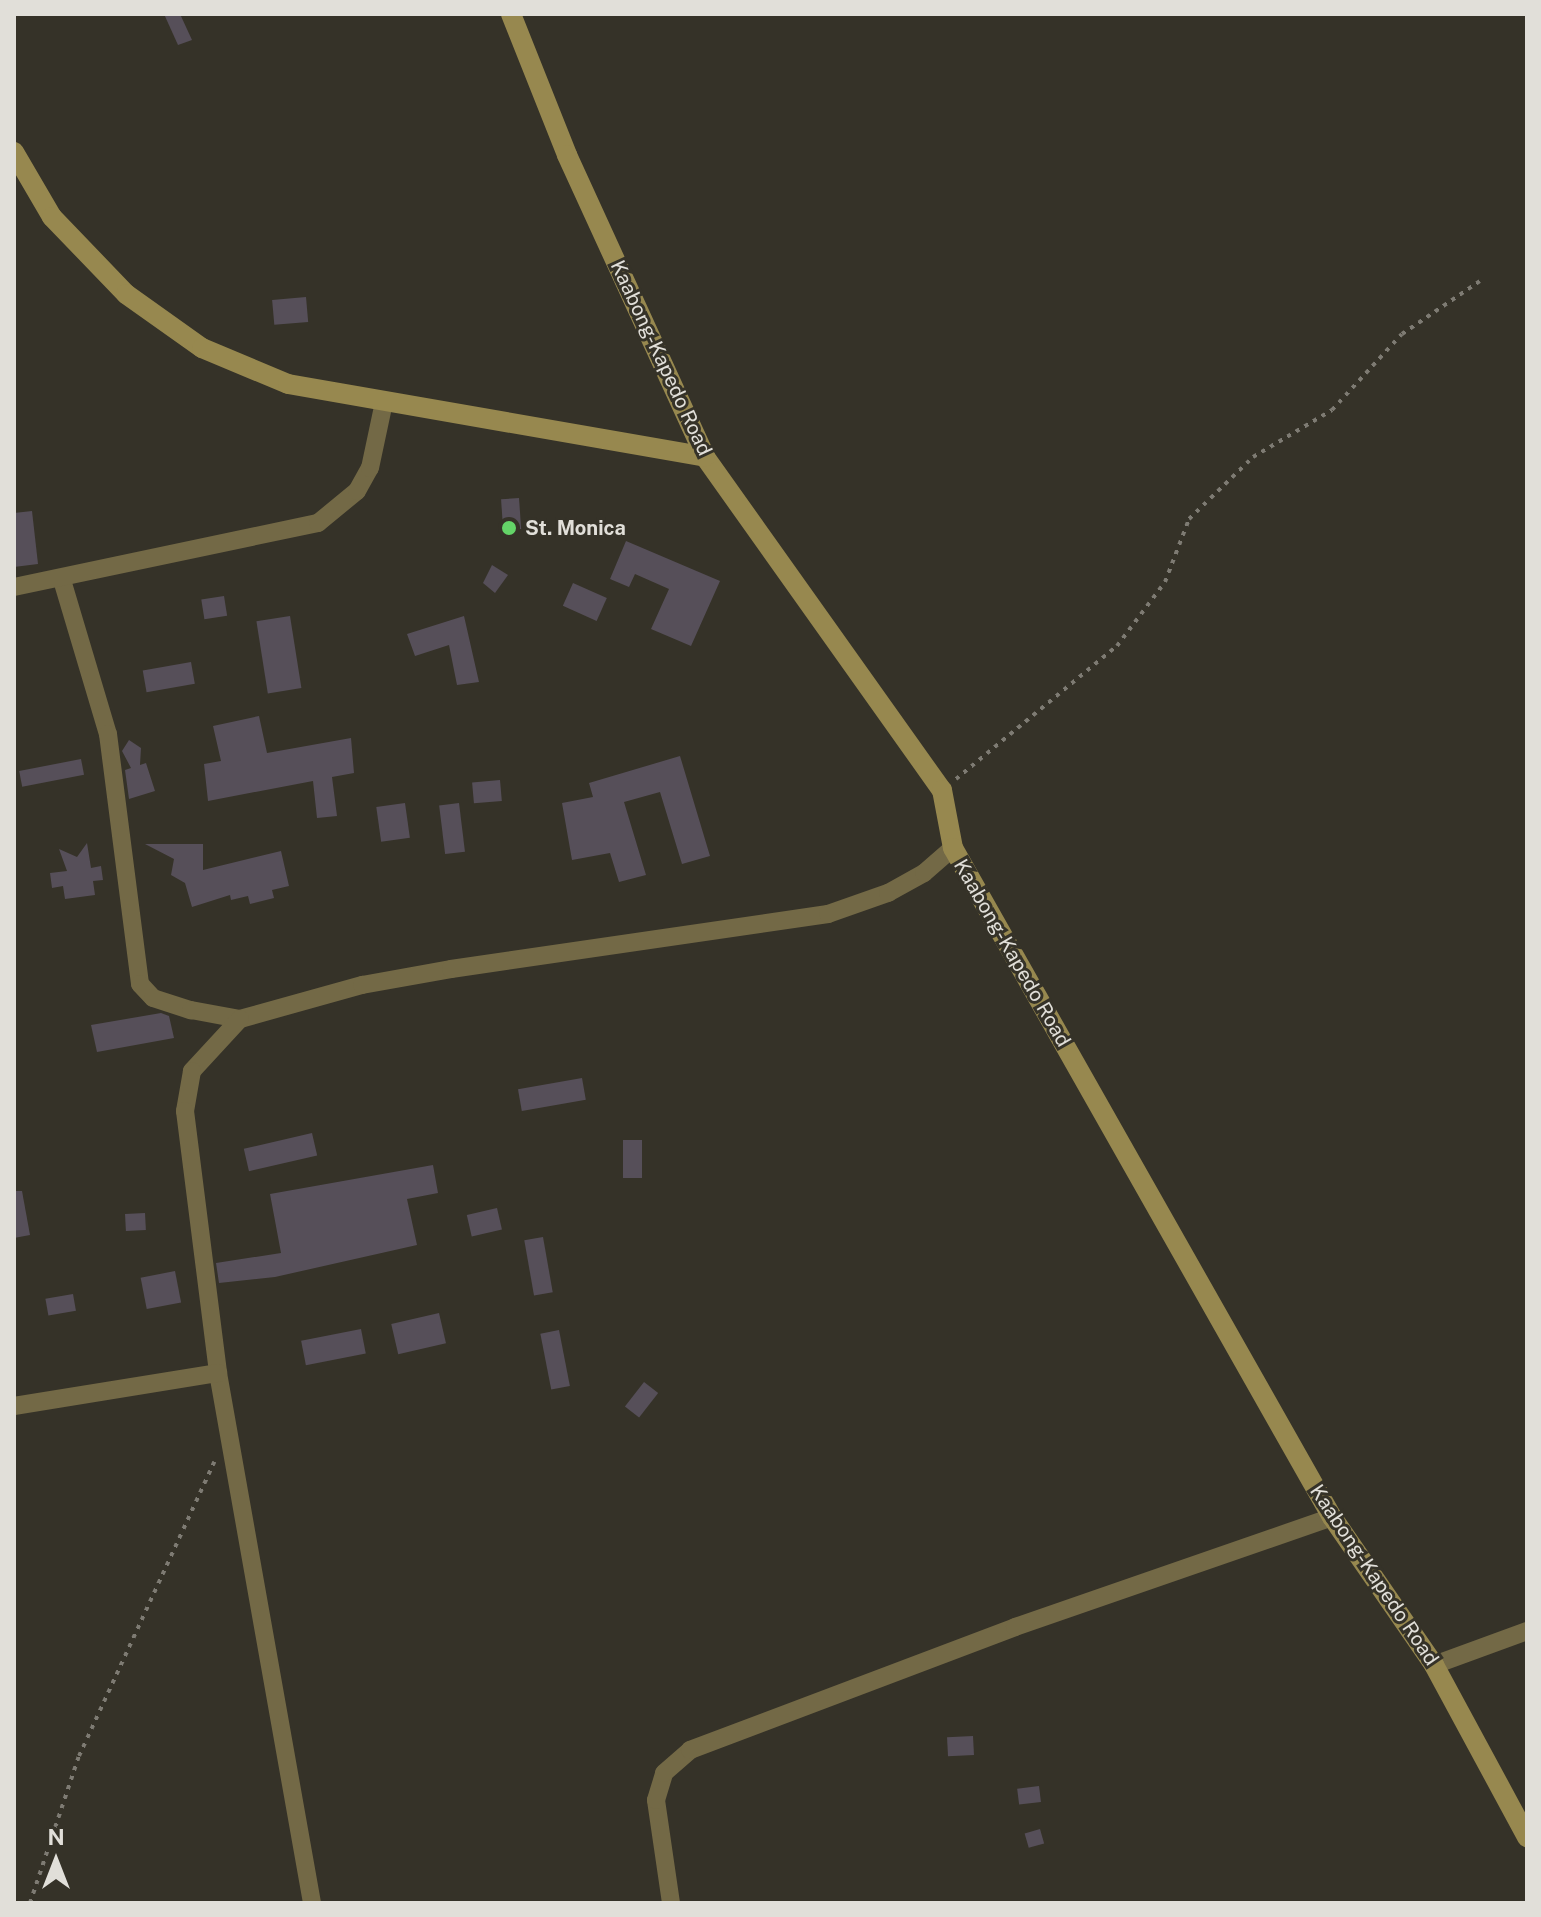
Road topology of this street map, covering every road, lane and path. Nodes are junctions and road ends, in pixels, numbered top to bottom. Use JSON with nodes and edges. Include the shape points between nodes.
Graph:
{"nodes":[{"id":1,"x":511,"y":14,"type":"edge"},
{"id":2,"x":14,"y":152,"type":"edge"},
{"id":3,"x":1480,"y":281,"type":"dead end"},
{"id":4,"x":384,"y":402,"type":"junction"},
{"id":5,"x":705,"y":457,"type":"junction"},
{"id":6,"x":62,"y":580,"type":"junction"},
{"id":7,"x":14,"y":587,"type":"edge"},
{"id":8,"x":942,"y":790,"type":"junction"},
{"id":9,"x":953,"y":848,"type":"junction"},
{"id":10,"x":240,"y":1019,"type":"junction"},
{"id":11,"x":218,"y":1373,"type":"junction"},
{"id":12,"x":14,"y":1406,"type":"edge"},
{"id":13,"x":229,"y":1431,"type":"junction"},
{"id":14,"x":1332,"y":1517,"type":"junction"},
{"id":15,"x":1527,"y":1631,"type":"edge"},
{"id":16,"x":1434,"y":1665,"type":"junction"},
{"id":17,"x":1527,"y":1837,"type":"edge"},
{"id":18,"x":30,"y":1903,"type":"edge"},
{"id":19,"x":312,"y":1903,"type":"edge"},
{"id":20,"x":671,"y":1903,"type":"edge"}],
"edges":[{"from":1,"to":5,"type":"main road","name":"Kaabong-Kapedo Road","via":[[567,155]]},
{"from":2,"to":4,"type":"main road","via":[[52,217],[126,294],[202,348],[288,384]]},
{"from":3,"to":8,"type":"path","via":[[1402,334],[1332,410],[1253,457],[1189,519],[1165,582],[1117,646]]},
{"from":4,"to":5,"type":"main road"},
{"from":4,"to":6,"type":"street","via":[[370,468],[357,491],[318,523]]},
{"from":5,"to":8,"type":"main road","name":"Kaabong-Kapedo Road"},
{"from":6,"to":7,"type":"street"},
{"from":6,"to":10,"type":"street","via":[[108,734],[140,984],[153,998]]},
{"from":8,"to":9,"type":"main road","name":"Kaabong-Kapedo Road"},
{"from":9,"to":10,"type":"street","via":[[924,873],[888,893],[828,914],[451,969],[362,985]]},
{"from":9,"to":14,"type":"main road","name":"Kaabong-Kapedo Road"},
{"from":10,"to":11,"type":"street","via":[[192,1071],[185,1111]]},
{"from":11,"to":12,"type":"street"},
{"from":11,"to":13,"type":"street"},
{"from":13,"to":18,"type":"path","via":[[79,1756]]},
{"from":13,"to":19,"type":"street"},
{"from":14,"to":16,"type":"main road","name":"Kaabong-Kapedo Road"},
{"from":14,"to":20,"type":"street","via":[[1015,1627],[690,1750],[664,1773],[656,1800]]},
{"from":15,"to":16,"type":"street"},
{"from":16,"to":17,"type":"main road","name":"Kaabong-Kapedo Road"}]}
